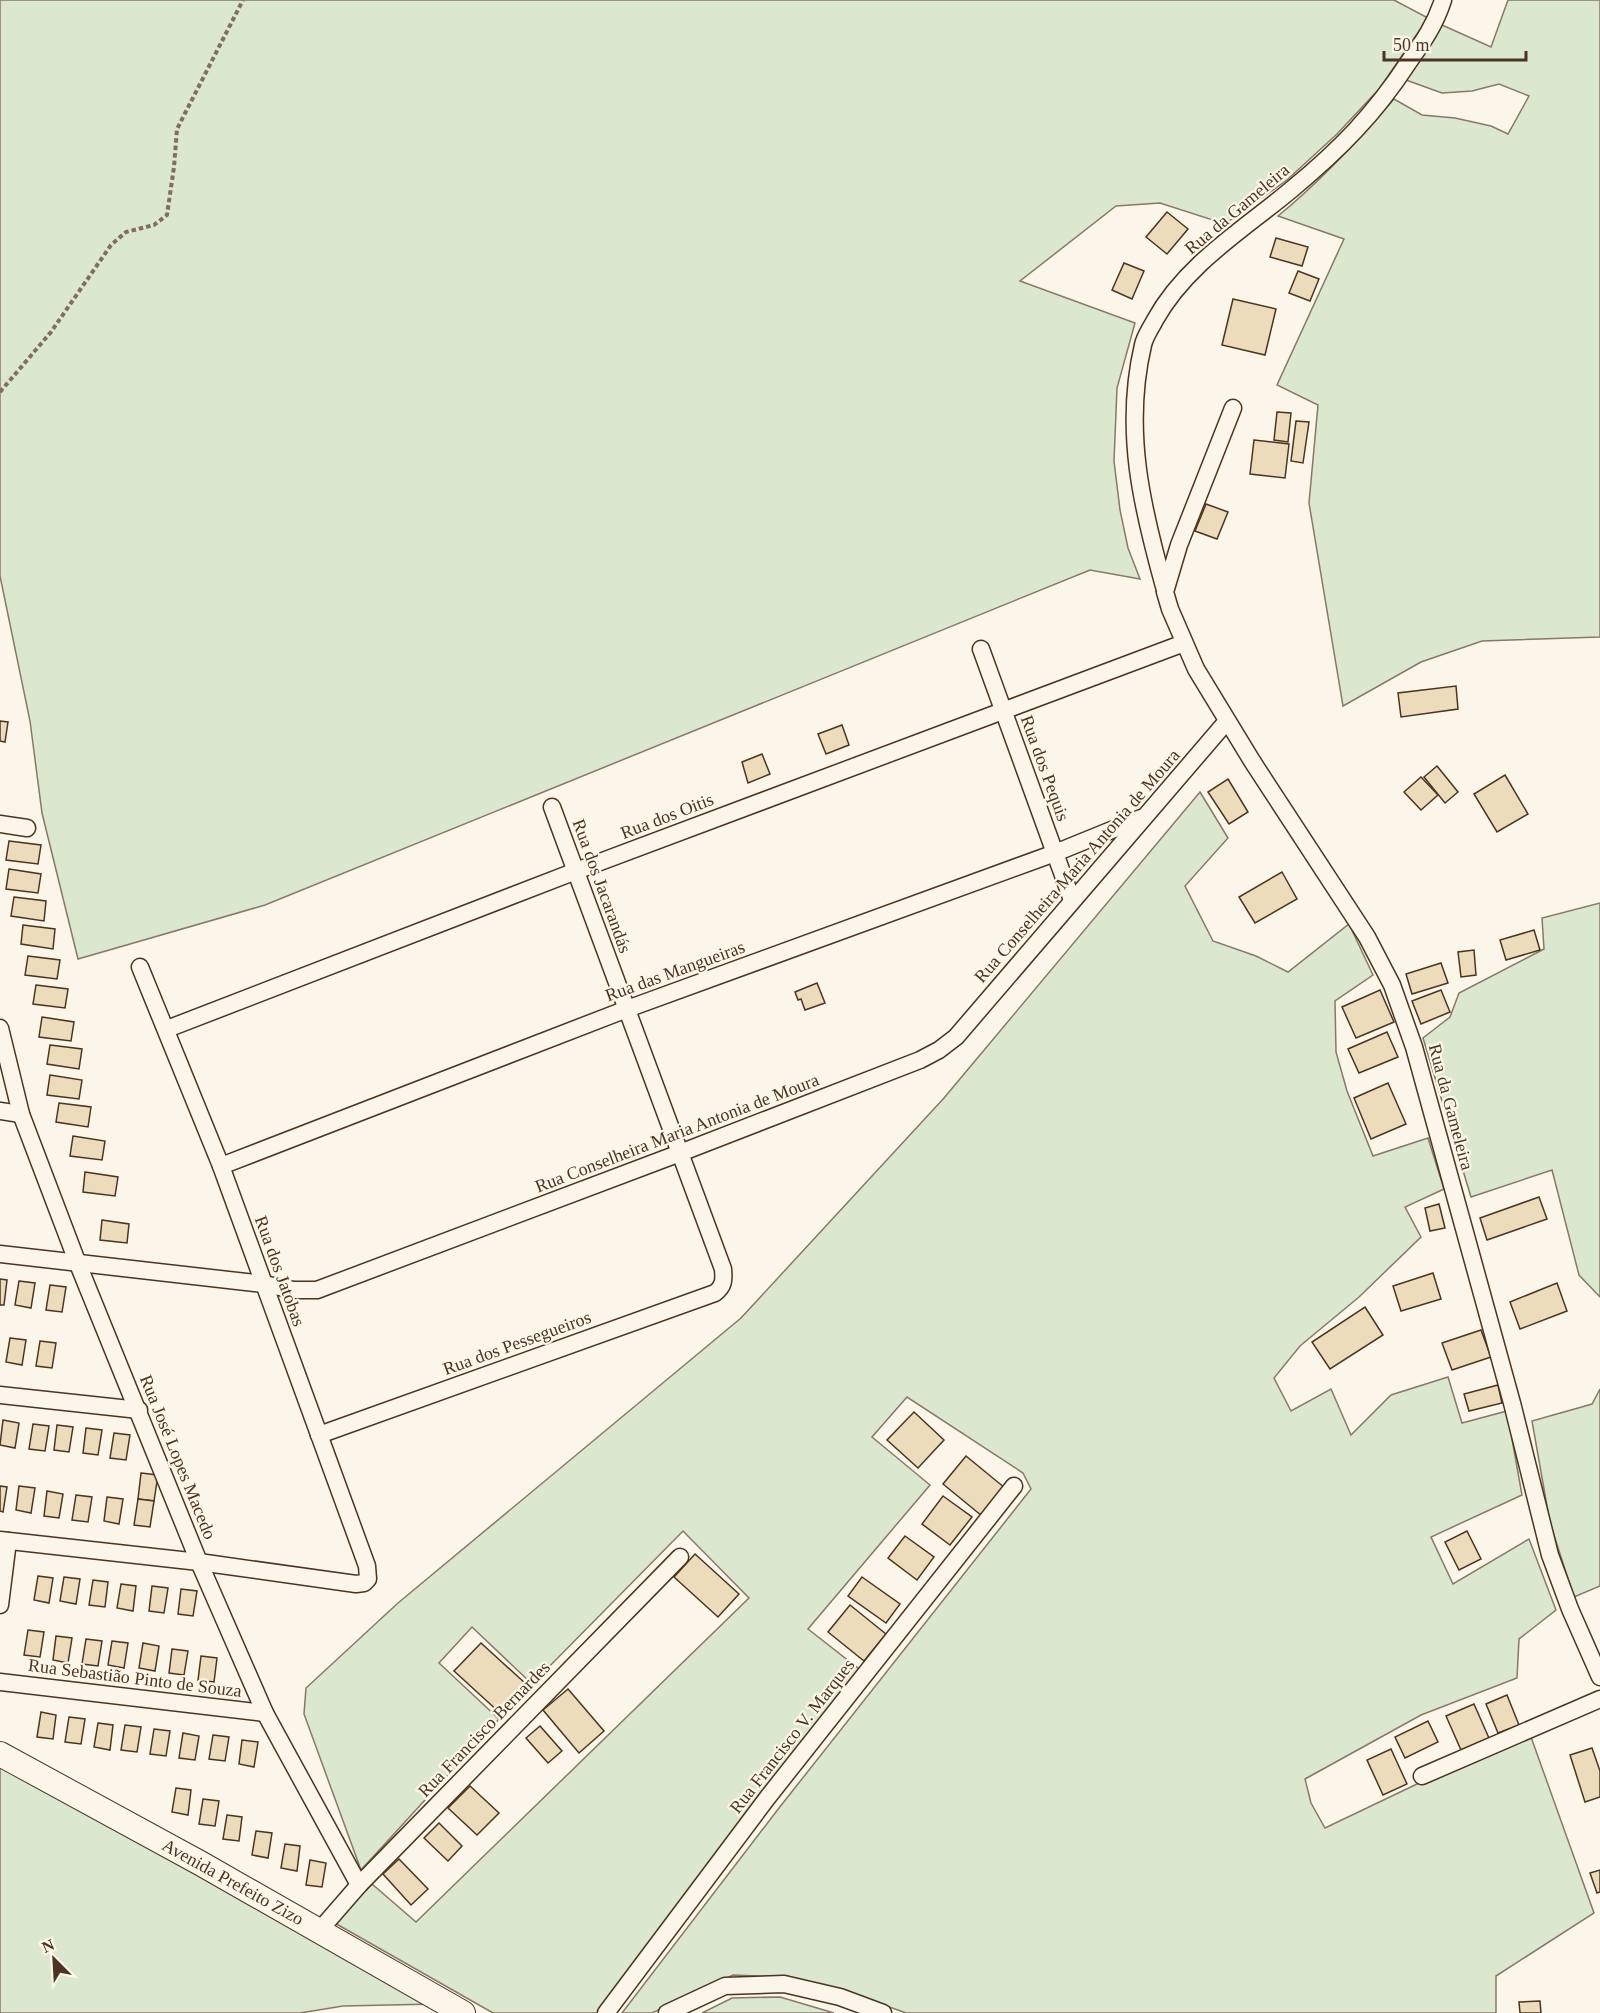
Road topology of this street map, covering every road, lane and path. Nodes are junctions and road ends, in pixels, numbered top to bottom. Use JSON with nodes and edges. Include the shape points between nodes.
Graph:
{"nodes":[{"id":1,"x":243,"y":0,"type":"edge"},
{"id":2,"x":1443,"y":0,"type":"edge"},
{"id":3,"x":0,"y":392,"type":"edge"},
{"id":4,"x":1233,"y":408,"type":"dead end"},
{"id":5,"x":1165,"y":591,"type":"junction"},
{"id":6,"x":1184,"y":643,"type":"junction"},
{"id":7,"x":981,"y":649,"type":"dead end"},
{"id":8,"x":1003,"y":710,"type":"junction"},
{"id":9,"x":1227,"y":721,"type":"junction"},
{"id":10,"x":552,"y":807,"type":"dead end"},
{"id":11,"x":1144,"y":817,"type":"junction"},
{"id":12,"x":0,"y":824,"type":"edge"},
{"id":13,"x":27,"y":828,"type":"dead end"},
{"id":14,"x":1055,"y":852,"type":"junction"},
{"id":15,"x":576,"y":871,"type":"junction"},
{"id":16,"x":1072,"y":900,"type":"junction"},
{"id":17,"x":140,"y":967,"type":"dead end"},
{"id":18,"x":627,"y":1009,"type":"junction"},
{"id":19,"x":0,"y":1029,"type":"edge"},
{"id":20,"x":167,"y":1029,"type":"junction"},
{"id":21,"x":0,"y":1111,"type":"edge"},
{"id":22,"x":21,"y":1114,"type":"junction"},
{"id":23,"x":681,"y":1154,"type":"junction"},
{"id":24,"x":221,"y":1166,"type":"junction"},
{"id":25,"x":0,"y":1254,"type":"edge"},
{"id":26,"x":78,"y":1264,"type":"junction"},
{"id":27,"x":724,"y":1283,"type":"joint"},
{"id":28,"x":264,"y":1284,"type":"junction"},
{"id":29,"x":0,"y":1395,"type":"edge"},
{"id":30,"x":138,"y":1410,"type":"junction"},
{"id":31,"x":319,"y":1435,"type":"junction"},
{"id":32,"x":1014,"y":1486,"type":"dead end"},
{"id":33,"x":4,"y":1541,"type":"edge"},
{"id":34,"x":680,"y":1557,"type":"dead end"},
{"id":35,"x":199,"y":1562,"type":"junction"},
{"id":36,"x":0,"y":1605,"type":"edge"},
{"id":37,"x":1600,"y":1677,"type":"edge"},
{"id":38,"x":0,"y":1682,"type":"edge"},
{"id":39,"x":1600,"y":1699,"type":"edge"},
{"id":40,"x":265,"y":1713,"type":"junction"},
{"id":41,"x":0,"y":1754,"type":"edge"},
{"id":42,"x":1422,"y":1776,"type":"dead end"},
{"id":43,"x":359,"y":1885,"type":"junction"},
{"id":44,"x":319,"y":1931,"type":"junction"},
{"id":45,"x":463,"y":2013,"type":"edge"},
{"id":46,"x":606,"y":2013,"type":"edge"},
{"id":47,"x":667,"y":2013,"type":"edge"},
{"id":48,"x":883,"y":2013,"type":"edge"}],
"edges":[{"from":1,"to":3,"type":"path","via":[[177,129],[167,215],[154,225],[126,232],[111,245],[51,332]]},
{"from":2,"to":5,"type":"street","name":"Rua da Gameleira","via":[[1435,23],[1386,97],[1345,143],[1202,261],[1165,303],[1143,342],[1133,412],[1136,468]]},
{"from":4,"to":5,"type":"street"},
{"from":5,"to":6,"type":"street","name":"Rua da Gameleira"},
{"from":6,"to":8,"type":"street","name":"Rua dos Oitis"},
{"from":6,"to":9,"type":"street","name":"Rua da Gameleira"},
{"from":7,"to":8,"type":"street","name":"Rua dos Pequis"},
{"from":8,"to":14,"type":"street","name":"Rua dos Pequis"},
{"from":8,"to":15,"type":"street","name":"Rua dos Oitis"},
{"from":9,"to":11,"type":"street","name":"Rua Conselheira Maria Antonia de Moura"},
{"from":9,"to":37,"type":"street","name":"Rua da Gameleira","via":[[1367,937],[1405,1018],[1550,1555]]},
{"from":10,"to":15,"type":"street","name":"Rua dos Jacarandás"},
{"from":11,"to":14,"type":"street","name":"Rua das Mangueiras"},
{"from":11,"to":16,"type":"street","name":"Rua Conselheira Maria Antonia de Moura"},
{"from":12,"to":13,"type":"street"},
{"from":14,"to":16,"type":"street","name":"Rua dos Pequis"},
{"from":14,"to":18,"type":"street","name":"Rua das Mangueiras"},
{"from":15,"to":18,"type":"street","name":"Rua dos Jacarandás"},
{"from":15,"to":20,"type":"street","name":"Rua dos Oitis"},
{"from":16,"to":23,"type":"street","name":"Rua Conselheira Maria Antonia de Moura","via":[[956,1037],[939,1050]]},
{"from":17,"to":20,"type":"street","name":"Rua dos Jatobas"},
{"from":18,"to":23,"type":"street","name":"Rua dos Jacarandás"},
{"from":18,"to":24,"type":"street","name":"Rua das Mangueiras"},
{"from":19,"to":22,"type":"street","name":"Rua José Lopes Macedo"},
{"from":20,"to":24,"type":"street","name":"Rua dos Jatobas"},
{"from":21,"to":22,"type":"street"},
{"from":22,"to":26,"type":"street","name":"Rua José Lopes Macedo"},
{"from":23,"to":27,"type":"street","name":"Rua dos Jacarandás","via":[[723,1269]]},
{"from":23,"to":28,"type":"street","name":"Rua Conselheira Maria Antonia de Moura","via":[[316,1290]]},
{"from":24,"to":28,"type":"street","name":"Rua dos Jatobas"},
{"from":25,"to":26,"type":"street","name":"Rua Conselheira Maria Antonia de Moura"},
{"from":26,"to":28,"type":"street","name":"Rua Conselheira Maria Antonia de Moura"},
{"from":26,"to":30,"type":"street","name":"Rua José Lopes Macedo"},
{"from":27,"to":31,"type":"street","name":"Rua dos Pessegueiros","via":[[715,1293]]},
{"from":28,"to":31,"type":"street","name":"Rua dos Jatobas"},
{"from":29,"to":30,"type":"street"},
{"from":30,"to":35,"type":"street","name":"Rua José Lopes Macedo"},
{"from":31,"to":35,"type":"street","name":"Rua dos Jatobas","via":[[368,1579],[356,1584]]},
{"from":32,"to":46,"type":"street","name":"Rua Francisco V. Marques","via":[[768,1797]]},
{"from":33,"to":35,"type":"street"},
{"from":33,"to":36,"type":"street"},
{"from":34,"to":43,"type":"street","name":"Rua Francisco Bernardes"},
{"from":35,"to":40,"type":"street","name":"Rua José Lopes Macedo"},
{"from":38,"to":40,"type":"street","name":"Rua Sebastião Pinto de Souza"},
{"from":39,"to":42,"type":"street"},
{"from":40,"to":43,"type":"street","name":"Rua José Lopes Macedo"},
{"from":41,"to":44,"type":"main road","name":"Avenida Prefeito Zizo"},
{"from":43,"to":44,"type":"street","name":"Rua Francisco Bernardes"},
{"from":44,"to":45,"type":"main road","name":"Avenida Prefeito Zizo"},
{"from":47,"to":48,"type":"street","via":[[725,1986],[784,1984],[840,1997]]}]}
